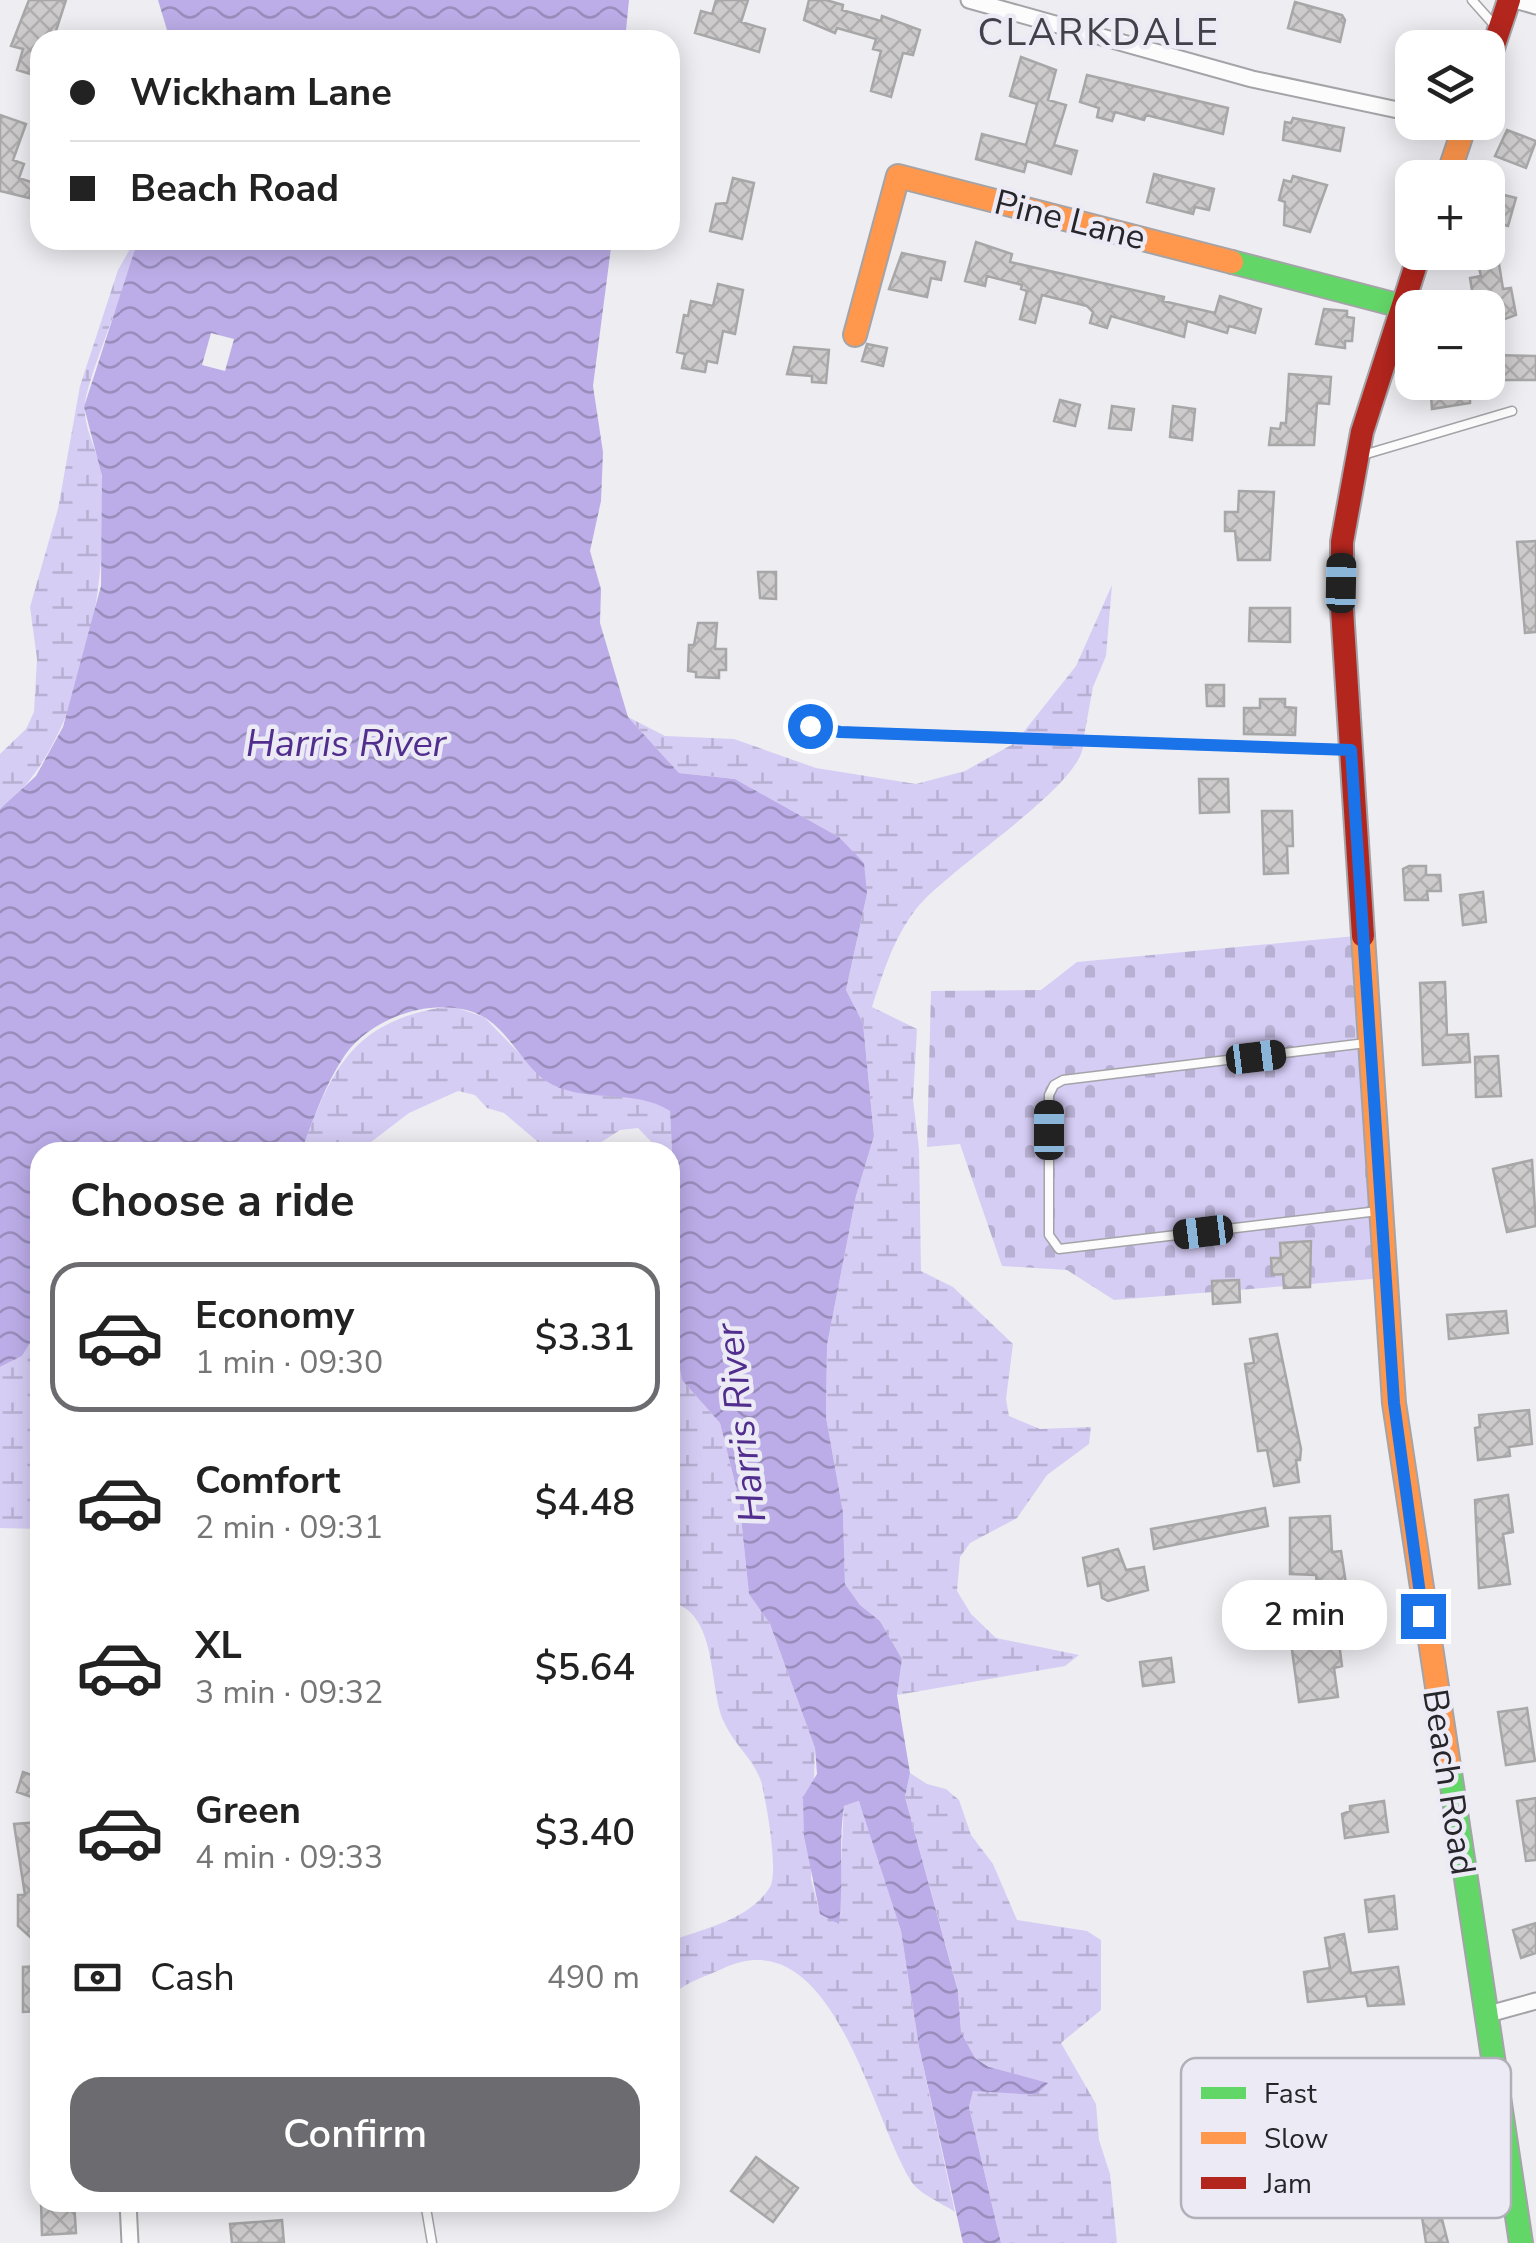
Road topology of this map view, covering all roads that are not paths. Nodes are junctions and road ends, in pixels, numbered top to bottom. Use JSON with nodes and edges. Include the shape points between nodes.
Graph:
{"nodes":[{"id":1,"x":969,"y":0,"type":"edge"},
{"id":2,"x":1472,"y":0,"type":"edge"},
{"id":3,"x":1536,"y":6,"type":"edge"},
{"id":4,"x":1504,"y":9,"type":"edge"},
{"id":5,"x":1395,"y":109,"type":"edge"},
{"id":6,"x":1395,"y":304,"type":"edge"},
{"id":7,"x":1395,"y":327,"type":"edge"},
{"id":8,"x":855,"y":335,"type":"dead end"},
{"id":9,"x":1512,"y":411,"type":"dead end"},
{"id":10,"x":1358,"y":456,"type":"junction"},
{"id":11,"x":810,"y":726,"type":"dead end"},
{"id":12,"x":1351,"y":750,"type":"junction"},
{"id":13,"x":1371,"y":1043,"type":"junction"},
{"id":14,"x":1382,"y":1210,"type":"junction"},
{"id":15,"x":1536,"y":2001,"type":"edge"},
{"id":16,"x":1485,"y":2015,"type":"junction"},
{"id":17,"x":1492,"y":2058,"type":"edge"},
{"id":18,"x":1511,"y":2180,"type":"edge"},
{"id":19,"x":128,"y":2212,"type":"edge"},
{"id":20,"x":427,"y":2212,"type":"edge"},
{"id":21,"x":130,"y":2243,"type":"edge"},
{"id":22,"x":432,"y":2243,"type":"edge"},
{"id":23,"x":1521,"y":2243,"type":"edge"}],
"edges":[{"from":1,"to":5,"type":"street","via":[[1252,79]]},
{"from":2,"to":4,"type":"lane"},
{"from":3,"to":4,"type":"street"},
{"from":6,"to":8,"type":"street","name":"Pine Lane","via":[[898,176]]},
{"from":7,"to":10,"type":"street","name":"Beach Road"},
{"from":9,"to":10,"type":"lane"},
{"from":10,"to":12,"type":"street","name":"Beach Road","via":[[1342,560]]},
{"from":11,"to":12,"type":"lane"},
{"from":12,"to":13,"type":"street","name":"Beach Road"},
{"from":13,"to":14,"type":"street","name":"Beach Road"},
{"from":13,"to":14,"type":"lane","via":[[1054,1085],[1049,1235],[1059,1249]]},
{"from":14,"to":16,"type":"street","name":"Beach Road","via":[[1406,1500]]},
{"from":15,"to":16,"type":"street"},
{"from":16,"to":17,"type":"street","name":"Beach Road"},
{"from":18,"to":23,"type":"street","name":"Beach Road"},
{"from":19,"to":21,"type":"street"},
{"from":20,"to":22,"type":"lane"}]}
